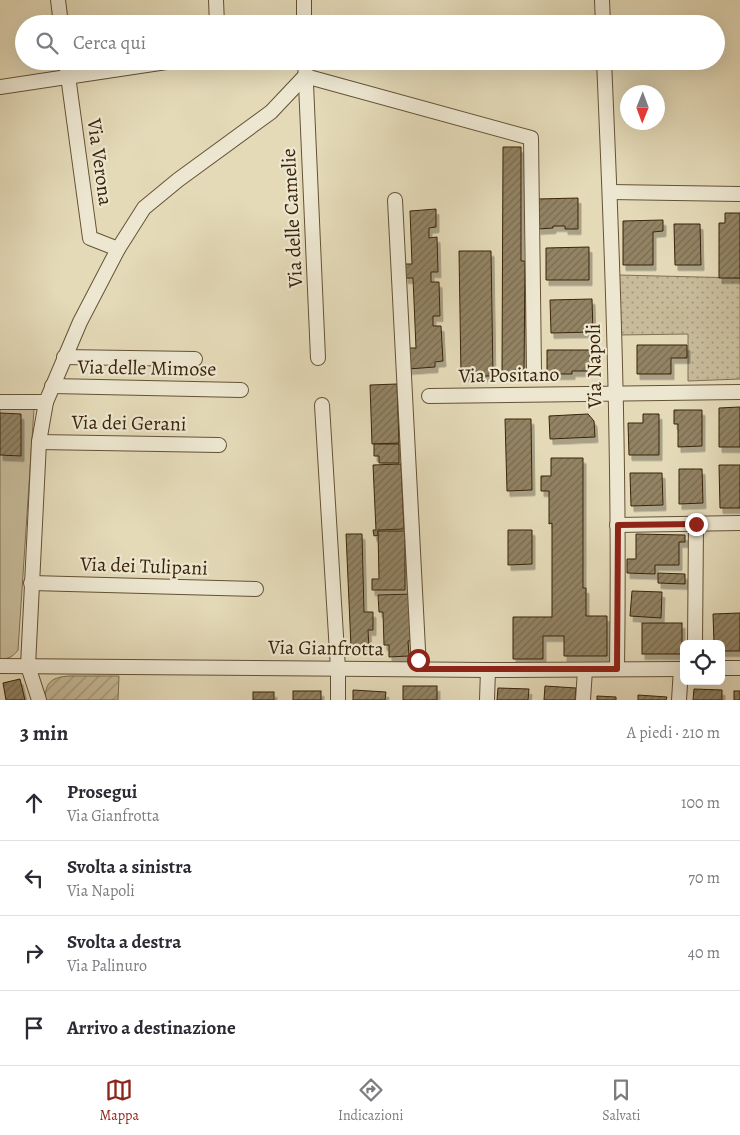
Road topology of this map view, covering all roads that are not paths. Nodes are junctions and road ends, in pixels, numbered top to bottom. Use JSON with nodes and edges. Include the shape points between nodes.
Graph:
{"nodes":[{"id":1,"x":58,"y":0,"type":"edge"},
{"id":2,"x":216,"y":0,"type":"edge"},
{"id":3,"x":304,"y":0,"type":"edge"},
{"id":4,"x":602,"y":0,"type":"edge"},
{"id":5,"x":60,"y":15,"type":"edge"},
{"id":6,"x":217,"y":15,"type":"edge"},
{"id":7,"x":304,"y":15,"type":"edge"},
{"id":8,"x":602,"y":15,"type":"edge"},
{"id":9,"x":67,"y":70,"type":"edge"},
{"id":10,"x":110,"y":70,"type":"edge"},
{"id":11,"x":305,"y":70,"type":"edge"},
{"id":12,"x":604,"y":70,"type":"edge"},
{"id":13,"x":68,"y":76,"type":"junction"},
{"id":14,"x":305,"y":76,"type":"junction"},
{"id":15,"x":0,"y":86,"type":"edge"},
{"id":16,"x":610,"y":192,"type":"junction"},
{"id":17,"x":740,"y":194,"type":"edge"},
{"id":18,"x":395,"y":200,"type":"dead end"},
{"id":19,"x":118,"y":249,"type":"junction"},
{"id":20,"x":64,"y":357,"type":"junction"},
{"id":21,"x":318,"y":358,"type":"dead end"},
{"id":22,"x":195,"y":359,"type":"dead end"},
{"id":23,"x":534,"y":370,"type":"dead end"},
{"id":24,"x":52,"y":386,"type":"junction"},
{"id":25,"x":242,"y":390,"type":"dead end"},
{"id":26,"x":740,"y":392,"type":"edge"},
{"id":27,"x":614,"y":393,"type":"junction"},
{"id":28,"x":429,"y":396,"type":"dead end"},
{"id":29,"x":0,"y":402,"type":"edge"},
{"id":30,"x":46,"y":402,"type":"junction"},
{"id":31,"x":322,"y":405,"type":"dead end"},
{"id":32,"x":39,"y":442,"type":"junction"},
{"id":33,"x":219,"y":445,"type":"dead end"},
{"id":34,"x":740,"y":523,"type":"edge"},
{"id":35,"x":696,"y":524,"type":"junction"},
{"id":36,"x":618,"y":525,"type":"junction"},
{"id":37,"x":31,"y":583,"type":"junction"},
{"id":38,"x":256,"y":589,"type":"dead end"},
{"id":39,"x":695,"y":640,"type":"edge"},
{"id":40,"x":0,"y":666,"type":"edge"},
{"id":41,"x":28,"y":666,"type":"junction"},
{"id":42,"x":338,"y":668,"type":"junction"},
{"id":43,"x":725,"y":668,"type":"edge"},
{"id":44,"x":740,"y":668,"type":"edge"},
{"id":45,"x":418,"y":669,"type":"junction"},
{"id":46,"x":617,"y":669,"type":"junction"},
{"id":47,"x":680,"y":669,"type":"edge"},
{"id":48,"x":488,"y":670,"type":"junction"},
{"id":49,"x":585,"y":670,"type":"junction"},
{"id":50,"x":680,"y":685,"type":"edge"},
{"id":51,"x":39,"y":700,"type":"edge"},
{"id":52,"x":338,"y":700,"type":"edge"},
{"id":53,"x":487,"y":700,"type":"edge"},
{"id":54,"x":583,"y":700,"type":"edge"},
{"id":55,"x":679,"y":700,"type":"edge"}],
"edges":[{"from":1,"to":5,"type":"street"},
{"from":2,"to":6,"type":"street"},
{"from":3,"to":7,"type":"street"},
{"from":4,"to":8,"type":"street"},
{"from":9,"to":13,"type":"street","name":"Via Verona"},
{"from":10,"to":13,"type":"street"},
{"from":11,"to":14,"type":"street","name":"Via delle Camelie"},
{"from":12,"to":16,"type":"street","name":"Via Napoli"},
{"from":13,"to":15,"type":"street"},
{"from":13,"to":19,"type":"street","name":"Via Verona","via":[[90,238]]},
{"from":14,"to":19,"type":"street","via":[[271,112],[144,208]]},
{"from":14,"to":21,"type":"street","name":"Via delle Camelie"},
{"from":14,"to":23,"type":"street","via":[[531,138]]},
{"from":16,"to":17,"type":"street"},
{"from":16,"to":27,"type":"street","name":"Via Napoli"},
{"from":18,"to":45,"type":"street"},
{"from":19,"to":20,"type":"street"},
{"from":20,"to":22,"type":"street"},
{"from":20,"to":24,"type":"street"},
{"from":24,"to":25,"type":"street","name":"Via delle Mimose"},
{"from":24,"to":30,"type":"street"},
{"from":26,"to":27,"type":"street","name":"Via Positano"},
{"from":27,"to":28,"type":"street","name":"Via Positano"},
{"from":27,"to":36,"type":"street","name":"Via Napoli"},
{"from":29,"to":30,"type":"street"},
{"from":30,"to":32,"type":"street"},
{"from":31,"to":42,"type":"street"},
{"from":32,"to":33,"type":"street","name":"Via dei Gerani"},
{"from":32,"to":37,"type":"street"},
{"from":34,"to":35,"type":"street"},
{"from":35,"to":36,"type":"street"},
{"from":35,"to":39,"type":"street"},
{"from":36,"to":46,"type":"street","name":"Via Napoli"},
{"from":37,"to":38,"type":"street","name":"Via dei Tulipani"},
{"from":37,"to":41,"type":"street"},
{"from":40,"to":41,"type":"street","name":"Via Gianfrotta"},
{"from":41,"to":42,"type":"street","name":"Via Gianfrotta"},
{"from":41,"to":51,"type":"street"},
{"from":42,"to":45,"type":"street","name":"Via Gianfrotta"},
{"from":42,"to":52,"type":"street"},
{"from":43,"to":44,"type":"street"},
{"from":45,"to":48,"type":"street","name":"Via Gianfrotta"},
{"from":46,"to":47,"type":"street","name":"Via Gianfrotta"},
{"from":46,"to":49,"type":"street","name":"Via Gianfrotta"},
{"from":48,"to":49,"type":"street","name":"Via Gianfrotta"},
{"from":48,"to":53,"type":"street"},
{"from":49,"to":54,"type":"street"},
{"from":50,"to":55,"type":"street"}]}
